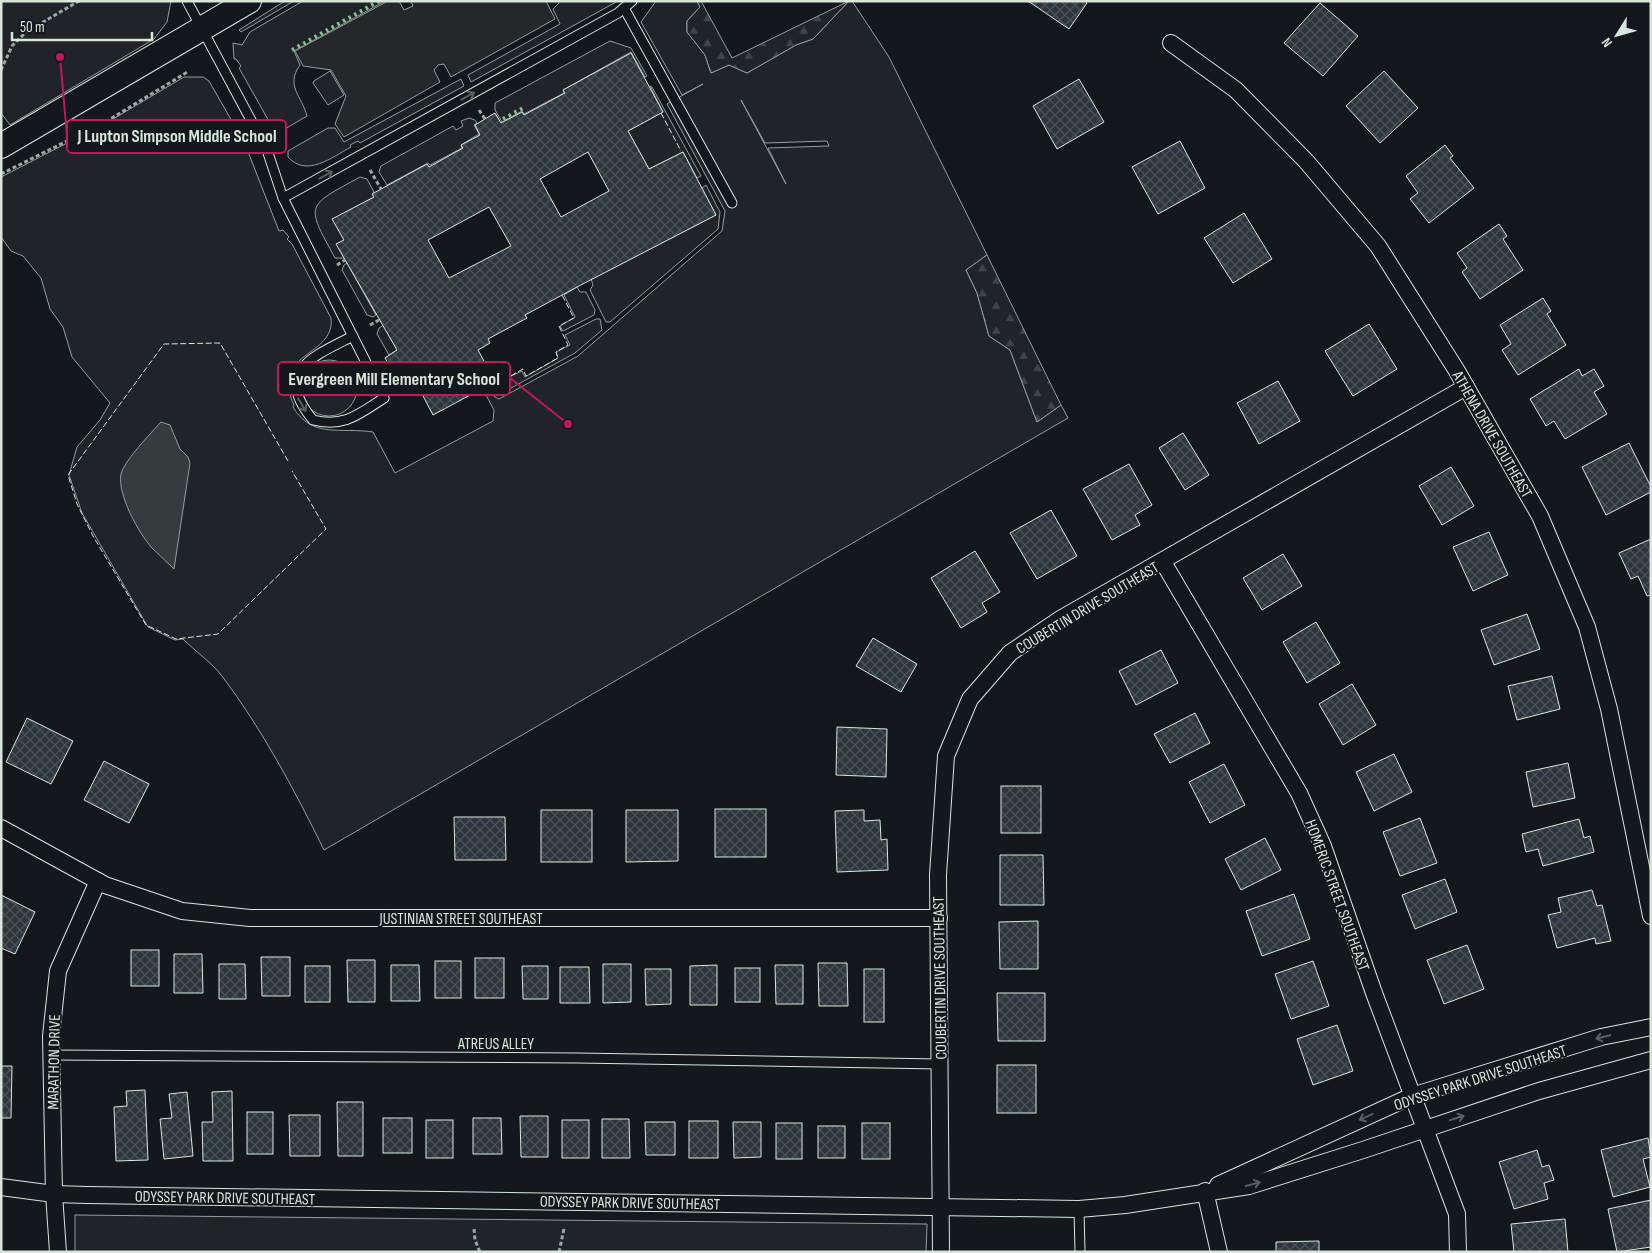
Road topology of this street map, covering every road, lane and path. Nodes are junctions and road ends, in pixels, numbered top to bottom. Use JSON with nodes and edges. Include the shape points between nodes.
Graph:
{"nodes":[{"id":1,"x":79,"y":1,"type":"edge"},
{"id":2,"x":187,"y":1,"type":"edge"},
{"id":3,"x":249,"y":1,"type":"edge"},
{"id":4,"x":632,"y":1,"type":"edge"},
{"id":5,"x":624,"y":8,"type":"junction"},
{"id":6,"x":201,"y":28,"type":"junction"},
{"id":7,"x":1171,"y":43,"type":"dead end"},
{"id":8,"x":1,"y":70,"type":"edge"},
{"id":9,"x":189,"y":71,"type":"dead end"},
{"id":10,"x":479,"y":110,"type":"dead end"},
{"id":11,"x":485,"y":119,"type":"dead end"},
{"id":12,"x":1,"y":146,"type":"edge"},
{"id":13,"x":370,"y":170,"type":"dead end"},
{"id":14,"x":1,"y":174,"type":"edge"},
{"id":15,"x":381,"y":189,"type":"dead end"},
{"id":16,"x":284,"y":198,"type":"junction"},
{"id":17,"x":732,"y":203,"type":"dead end"},
{"id":18,"x":345,"y":260,"type":"dead end"},
{"id":19,"x":337,"y":265,"type":"dead end"},
{"id":20,"x":379,"y":320,"type":"dead end"},
{"id":21,"x":370,"y":326,"type":"dead end"},
{"id":22,"x":353,"y":336,"type":"junction"},
{"id":23,"x":1466,"y":387,"type":"junction"},
{"id":24,"x":1163,"y":562,"type":"junction"},
{"id":25,"x":1,"y":828,"type":"edge"},
{"id":26,"x":98,"y":881,"type":"junction"},
{"id":27,"x":1651,"y":916,"type":"edge"},
{"id":28,"x":939,"y":918,"type":"junction"},
{"id":29,"x":1651,"y":1027,"type":"edge"},
{"id":30,"x":51,"y":1055,"type":"junction"},
{"id":31,"x":1651,"y":1060,"type":"edge"},
{"id":32,"x":940,"y":1064,"type":"junction"},
{"id":33,"x":1412,"y":1096,"type":"junction"},
{"id":34,"x":1426,"y":1128,"type":"junction"},
{"id":35,"x":1,"y":1187,"type":"edge"},
{"id":36,"x":1205,"y":1191,"type":"junction"},
{"id":37,"x":54,"y":1194,"type":"junction"},
{"id":38,"x":941,"y":1206,"type":"junction"},
{"id":39,"x":1079,"y":1208,"type":"junction"},
{"id":40,"x":474,"y":1229,"type":"dead end"},
{"id":41,"x":564,"y":1229,"type":"dead end"},
{"id":42,"x":58,"y":1252,"type":"edge"},
{"id":43,"x":480,"y":1252,"type":"edge"},
{"id":44,"x":559,"y":1252,"type":"edge"},
{"id":45,"x":941,"y":1252,"type":"edge"},
{"id":46,"x":1080,"y":1252,"type":"edge"},
{"id":47,"x":1219,"y":1252,"type":"edge"},
{"id":48,"x":1458,"y":1252,"type":"edge"}],
"edges":[{"from":1,"to":8,"type":"path","via":[[26,32],[12,46]]},
{"from":2,"to":6,"type":"lane"},
{"from":3,"to":6,"type":"main road"},
{"from":4,"to":5,"type":"lane"},
{"from":16,"to":5,"type":"lane","one_way":true},
{"from":5,"to":17,"type":"lane"},
{"from":6,"to":12,"type":"main road"},
{"from":6,"to":16,"type":"lane","via":[[268,150]]},
{"from":7,"to":23,"type":"street","name":"ATHENA DRIVE SOUTHEAST","via":[[1236,90],[1306,161],[1378,246]]},
{"from":9,"to":14,"type":"path","via":[[107,120]]},
{"from":10,"to":11,"type":"path"},
{"from":13,"to":15,"type":"path"},
{"from":16,"to":22,"type":"lane"},
{"from":18,"to":19,"type":"path"},
{"from":20,"to":21,"type":"path"},
{"from":22,"to":22,"type":"lane","one_way":true,"via":[[305,362],[299,372],[297,396],[313,420],[339,423],[384,398]]},
{"from":23,"to":24,"type":"street","name":"COUBERTIN DRIVE SOUTHEAST"},
{"from":23,"to":27,"type":"street","name":"ATHENA DRIVE SOUTHEAST","via":[[1540,516],[1587,627],[1609,709]]},
{"from":24,"to":28,"type":"street","name":"COUBERTIN DRIVE SOUTHEAST","via":[[1062,618],[1010,653],[970,699],[946,756],[938,875]]},
{"from":24,"to":33,"type":"street","name":"HOMERIC STREET SOUTHEAST","via":[[1299,793],[1323,846]]},
{"from":25,"to":26,"type":"street","name":"JUSTINIAN STREET SOUTHEAST"},
{"from":26,"to":28,"type":"street","name":"JUSTINIAN STREET SOUTHEAST","via":[[182,911],[250,918]]},
{"from":26,"to":30,"type":"street","name":"MARATHON DRIVE","via":[[58,971]]},
{"from":28,"to":32,"type":"street","name":"COUBERTIN DRIVE SOUTHEAST"},
{"from":29,"to":33,"type":"street","name":"ODYSSEY PARK DRIVE SOUTHEAST","one_way":true,"via":[[1601,1037]]},
{"from":30,"to":32,"type":"lane","name":"ATREUS ALLEY"},
{"from":30,"to":37,"type":"street","name":"MARATHON DRIVE"},
{"from":34,"to":31,"type":"street","name":"ODYSSEY PARK DRIVE SOUTHEAST","one_way":true,"via":[[1539,1091]]},
{"from":32,"to":38,"type":"street","name":"COUBERTIN DRIVE SOUTHEAST"},
{"from":33,"to":34,"type":"street","name":"HOMERIC STREET SOUTHEAST"},
{"from":33,"to":36,"type":"street","name":"ODYSSEY PARK DRIVE SOUTHEAST","one_way":true},
{"from":36,"to":34,"type":"street","name":"ODYSSEY PARK DRIVE SOUTHEAST","one_way":true,"via":[[1249,1186]]},
{"from":34,"to":48,"type":"street","name":"HOMERIC STREET SOUTHEAST","via":[[1457,1214]]},
{"from":35,"to":37,"type":"street","name":"ODYSSEY PARK DRIVE SOUTHEAST"},
{"from":36,"to":39,"type":"street","name":"ODYSSEY PARK DRIVE SOUTHEAST","via":[[1125,1205]]},
{"from":36,"to":47,"type":"street"},
{"from":37,"to":38,"type":"street","name":"ODYSSEY PARK DRIVE SOUTHEAST"},
{"from":37,"to":42,"type":"street","name":"MARATHON DRIVE"},
{"from":38,"to":39,"type":"street","name":"ODYSSEY PARK DRIVE SOUTHEAST"},
{"from":38,"to":45,"type":"street","name":"COUBERTIN DRIVE SOUTHEAST"},
{"from":39,"to":46,"type":"lane"},
{"from":40,"to":43,"type":"path"},
{"from":41,"to":44,"type":"path"}]}
